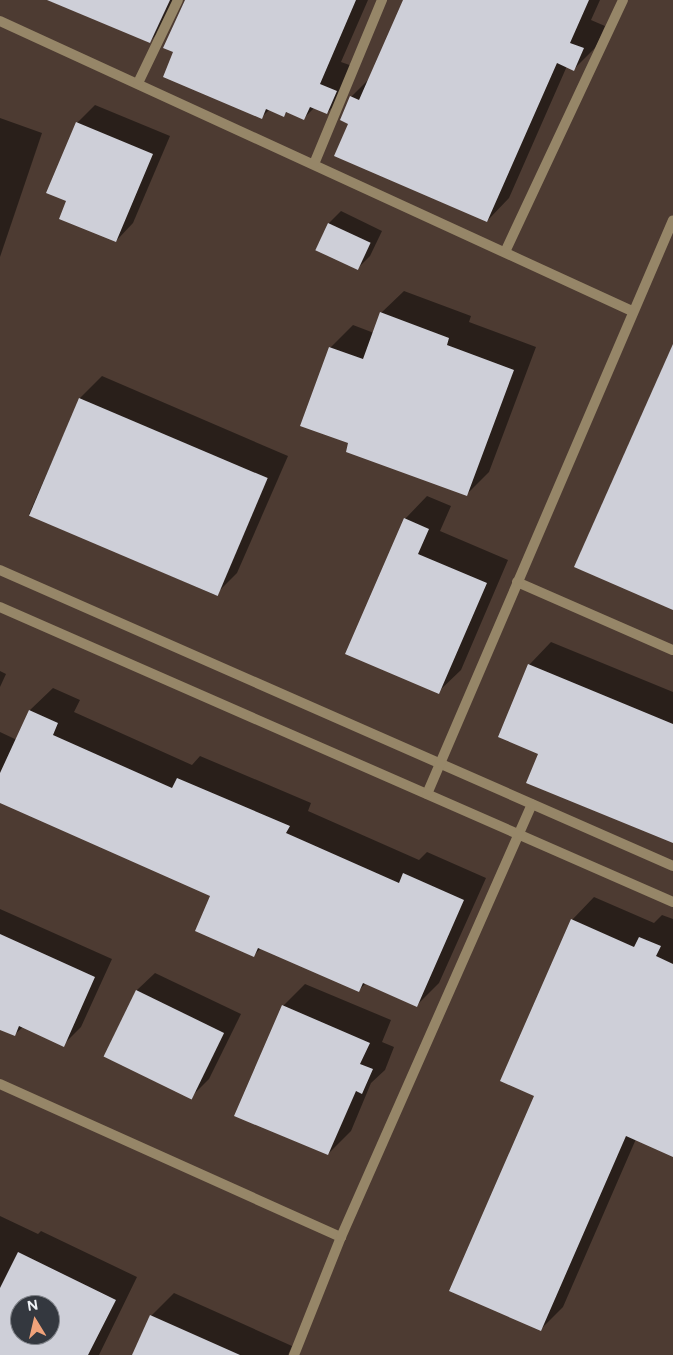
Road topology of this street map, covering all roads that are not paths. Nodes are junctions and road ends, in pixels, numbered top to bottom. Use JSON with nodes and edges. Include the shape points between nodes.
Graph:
{"nodes":[{"id":1,"x":178,"y":0,"type":"edge"},
{"id":2,"x":382,"y":0,"type":"edge"},
{"id":3,"x":623,"y":0,"type":"edge"},
{"id":4,"x":0,"y":21,"type":"edge"},
{"id":5,"x":138,"y":83,"type":"junction"},
{"id":6,"x":314,"y":164,"type":"junction"},
{"id":7,"x":673,"y":220,"type":"edge"},
{"id":8,"x":505,"y":252,"type":"junction"},
{"id":9,"x":632,"y":311,"type":"junction"},
{"id":10,"x":0,"y":570,"type":"edge"},
{"id":11,"x":517,"y":582,"type":"junction"},
{"id":12,"x":0,"y":607,"type":"edge"},
{"id":13,"x":673,"y":650,"type":"edge"},
{"id":14,"x":440,"y":764,"type":"junction"},
{"id":15,"x":427,"y":794,"type":"junction"},
{"id":16,"x":532,"y":804,"type":"junction"},
{"id":17,"x":519,"y":834,"type":"junction"},
{"id":18,"x":673,"y":866,"type":"edge"},
{"id":19,"x":673,"y":902,"type":"edge"},
{"id":20,"x":0,"y":1084,"type":"edge"},
{"id":21,"x":341,"y":1237,"type":"junction"},
{"id":22,"x":294,"y":1355,"type":"edge"}],
"edges":[{"from":1,"to":5,"type":"street"},
{"from":2,"to":6,"type":"street"},
{"from":3,"to":8,"type":"street"},
{"from":4,"to":5,"type":"street"},
{"from":5,"to":6,"type":"street"},
{"from":6,"to":8,"type":"street"},
{"from":7,"to":9,"type":"street"},
{"from":8,"to":9,"type":"street"},
{"from":9,"to":11,"type":"street"},
{"from":10,"to":14,"type":"street"},
{"from":11,"to":13,"type":"street"},
{"from":11,"to":14,"type":"street"},
{"from":12,"to":15,"type":"street"},
{"from":14,"to":15,"type":"street"},
{"from":14,"to":16,"type":"street"},
{"from":15,"to":17,"type":"street"},
{"from":16,"to":17,"type":"street"},
{"from":16,"to":18,"type":"street"},
{"from":17,"to":19,"type":"street"},
{"from":17,"to":21,"type":"street"},
{"from":20,"to":21,"type":"street"},
{"from":21,"to":22,"type":"street"}]}
